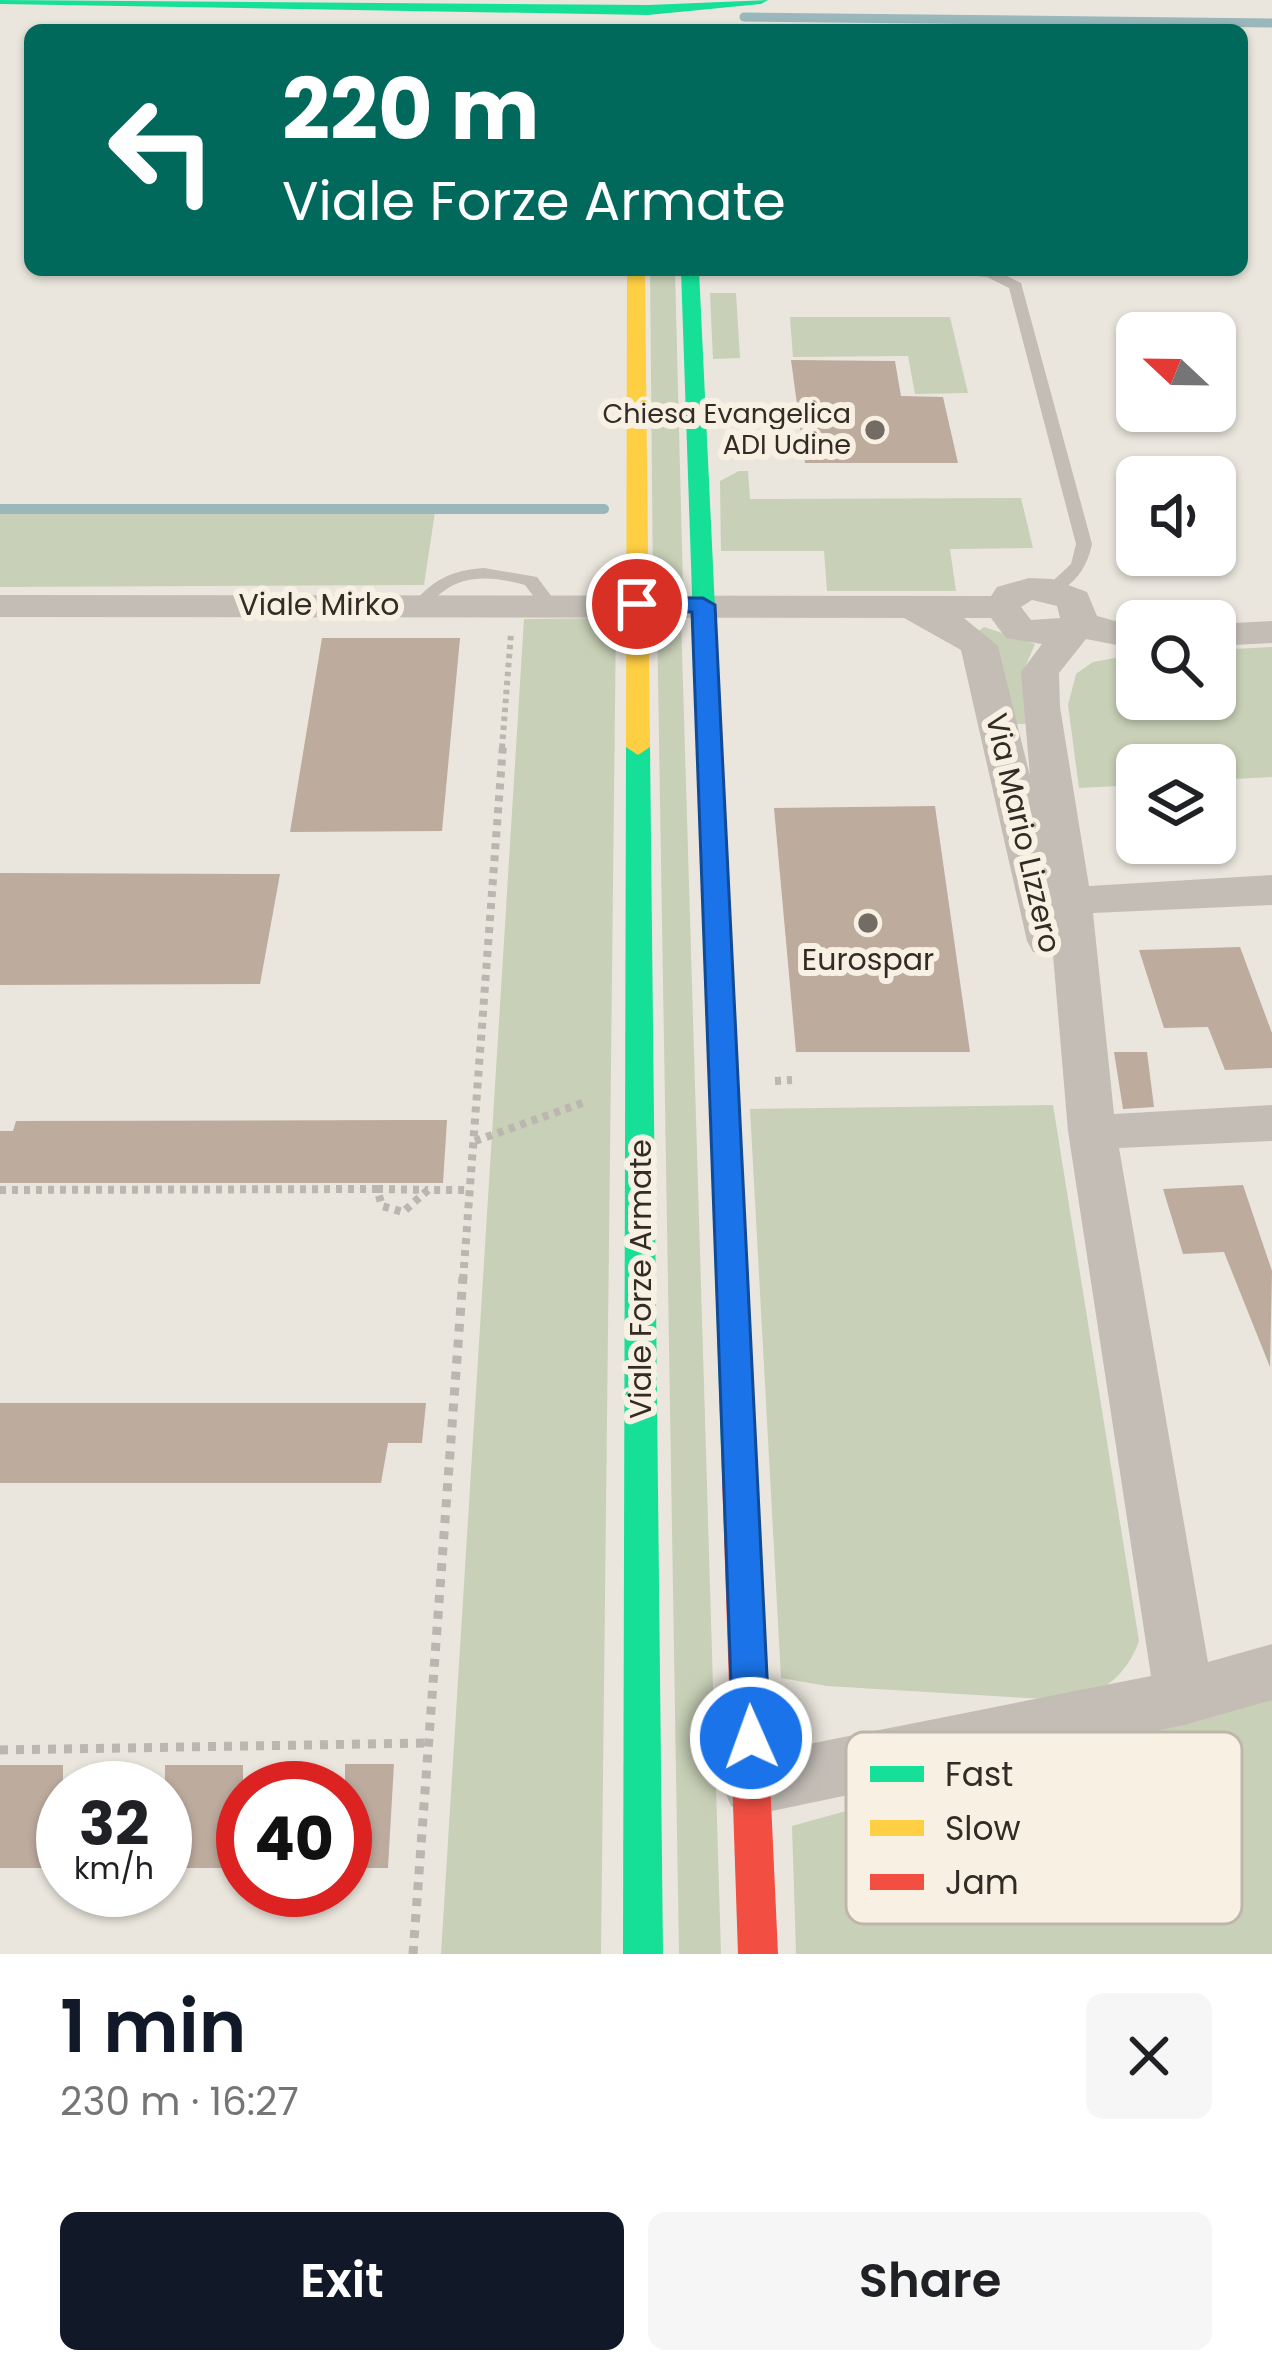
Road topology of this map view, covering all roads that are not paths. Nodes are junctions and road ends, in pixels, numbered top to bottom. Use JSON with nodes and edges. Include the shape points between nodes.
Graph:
{"nodes":[{"id":1,"x":0,"y":0,"type":"edge"},
{"id":2,"x":760,"y":0,"type":"edge"},
{"id":3,"x":488,"y":4,"type":"edge"},
{"id":4,"x":579,"y":5,"type":"edge"},
{"id":5,"x":681,"y":19,"type":"edge"},
{"id":6,"x":635,"y":20,"type":"edge"},
{"id":7,"x":636,"y":276,"type":"edge"},
{"id":8,"x":690,"y":276,"type":"edge"},
{"id":9,"x":996,"y":276,"type":"edge"},
{"id":10,"x":1052,"y":590,"type":"junction"},
{"id":11,"x":637,"y":604,"type":"junction"},
{"id":12,"x":703,"y":605,"type":"junction"},
{"id":13,"x":875,"y":605,"type":"junction"},
{"id":14,"x":0,"y":606,"type":"edge"},
{"id":15,"x":1002,"y":607,"type":"junction"},
{"id":16,"x":1077,"y":626,"type":"junction"},
{"id":17,"x":1272,"y":632,"type":"edge"},
{"id":18,"x":1236,"y":634,"type":"edge"},
{"id":19,"x":1116,"y":636,"type":"edge"},
{"id":20,"x":1272,"y":890,"type":"edge"},
{"id":21,"x":1096,"y":899,"type":"dead end"},
{"id":22,"x":1272,"y":1123,"type":"edge"},
{"id":23,"x":1106,"y":1131,"type":"junction"},
{"id":24,"x":1272,"y":1672,"type":"edge"},
{"id":25,"x":1184,"y":1697,"type":"junction"},
{"id":26,"x":1013,"y":1732,"type":"edge"},
{"id":27,"x":846,"y":1766,"type":"edge"},
{"id":28,"x":753,"y":1785,"type":"junction"},
{"id":29,"x":644,"y":1954,"type":"edge"},
{"id":30,"x":758,"y":1954,"type":"edge"}],
"edges":[{"from":1,"to":3,"type":"street"},
{"from":2,"to":5,"type":"street"},
{"from":3,"to":4,"type":"street"},
{"from":4,"to":6,"type":"street"},
{"from":5,"to":6,"type":"street"},
{"from":7,"to":11,"type":"street","name":"Viale Forze Armate"},
{"from":8,"to":12,"type":"street"},
{"from":9,"to":10,"type":"lane","via":[[1016,286],[1084,544],[1079,566]]},
{"from":10,"to":15,"type":"street","name":"Via Mario Lizzero","via":[[1019,591]]},
{"from":10,"to":16,"type":"street","via":[[1080,607]]},
{"from":11,"to":12,"type":"street"},
{"from":11,"to":14,"type":"street","name":"Viale Mirko"},
{"from":11,"to":29,"type":"street","name":"Viale Forze Armate"},
{"from":12,"to":13,"type":"street","name":"Via Mario Lizzero"},
{"from":12,"to":28,"type":"street"},
{"from":13,"to":15,"type":"street","name":"Via Mario Lizzero"},
{"from":13,"to":23,"type":"street","name":"Via Mario Lizzero","via":[[933,618],[980,646]]},
{"from":15,"to":16,"type":"street","name":"Via Mario Lizzero","via":[[1009,623],[1031,634]]},
{"from":16,"to":19,"type":"street","name":"Via Mario Lizzero"},
{"from":16,"to":23,"type":"street","name":"Via Mario Lizzero","via":[[1038,683]]},
{"from":17,"to":18,"type":"street"},
{"from":20,"to":21,"type":"street"},
{"from":22,"to":23,"type":"street"},
{"from":23,"to":25,"type":"street","name":"Via Mario Lizzero"},
{"from":24,"to":25,"type":"street"},
{"from":25,"to":26,"type":"street"},
{"from":27,"to":28,"type":"street"},
{"from":28,"to":30,"type":"street"}]}
